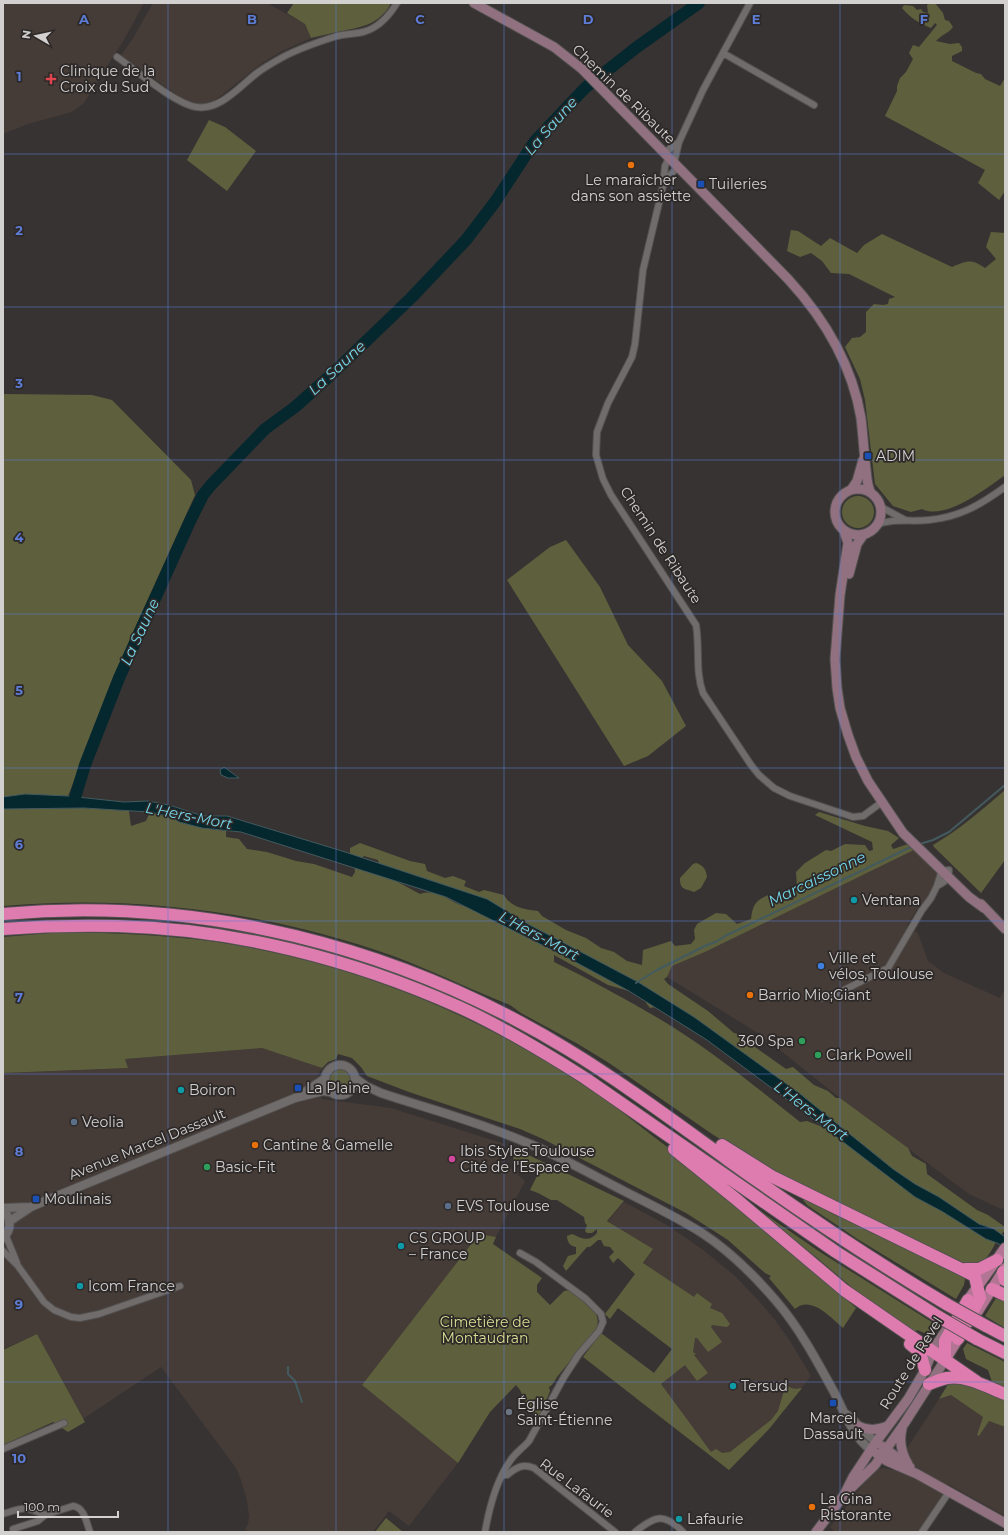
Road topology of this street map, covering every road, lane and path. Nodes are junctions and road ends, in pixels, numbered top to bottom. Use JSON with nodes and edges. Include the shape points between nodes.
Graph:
{"nodes":[{"id":1,"x":397,"y":3,"type":"edge"},
{"id":2,"x":474,"y":3,"type":"edge"},
{"id":3,"x":750,"y":3,"type":"edge"},
{"id":4,"x":723,"y":53,"type":"junction"},
{"id":5,"x":117,"y":57,"type":"dead end"},
{"id":6,"x":814,"y":105,"type":"dead end"},
{"id":7,"x":679,"y":142,"type":"junction"},
{"id":8,"x":671,"y":160,"type":"junction"},
{"id":9,"x":663,"y":186,"type":"junction"},
{"id":10,"x":863,"y":457,"type":"junction"},
{"id":11,"x":1005,"y":487,"type":"edge"},
{"id":12,"x":851,"y":490,"type":"junction"},
{"id":13,"x":871,"y":493,"type":"junction"},
{"id":14,"x":879,"y":505,"type":"junction"},
{"id":15,"x":905,"y":520,"type":"junction"},
{"id":16,"x":876,"y":525,"type":"junction"},
{"id":17,"x":844,"y":531,"type":"junction"},
{"id":18,"x":864,"y":534,"type":"junction"},
{"id":19,"x":840,"y":612,"type":"junction"},
{"id":20,"x":882,"y":802,"type":"junction"},
{"id":21,"x":947,"y":873,"type":"junction"},
{"id":22,"x":3,"y":914,"type":"edge"},
{"id":23,"x":3,"y":929,"type":"edge"},
{"id":24,"x":1005,"y":929,"type":"edge"},
{"id":25,"x":814,"y":996,"type":"dead end"},
{"id":26,"x":355,"y":1078,"type":"junction"},
{"id":27,"x":324,"y":1079,"type":"junction"},
{"id":28,"x":352,"y":1090,"type":"junction"},
{"id":29,"x":330,"y":1092,"type":"junction"},
{"id":30,"x":381,"y":1093,"type":"junction"},
{"id":31,"x":640,"y":1097,"type":"junction"},
{"id":32,"x":295,"y":1098,"type":"junction"},
{"id":33,"x":668,"y":1136,"type":"junction"},
{"id":34,"x":31,"y":1207,"type":"junction"},
{"id":35,"x":3,"y":1208,"type":"edge"},
{"id":36,"x":10,"y":1221,"type":"junction"},
{"id":37,"x":4,"y":1237,"type":"edge"},
{"id":38,"x":1005,"y":1248,"type":"edge"},
{"id":39,"x":3,"y":1251,"type":"edge"},
{"id":40,"x":520,"y":1253,"type":"dead end"},
{"id":41,"x":18,"y":1266,"type":"junction"},
{"id":42,"x":962,"y":1269,"type":"junction"},
{"id":43,"x":1002,"y":1270,"type":"edge"},
{"id":44,"x":180,"y":1286,"type":"dead end"},
{"id":45,"x":978,"y":1287,"type":"junction"},
{"id":46,"x":992,"y":1289,"type":"junction"},
{"id":47,"x":1005,"y":1295,"type":"edge"},
{"id":48,"x":968,"y":1300,"type":"junction"},
{"id":49,"x":864,"y":1305,"type":"junction"},
{"id":50,"x":1005,"y":1336,"type":"edge"},
{"id":51,"x":958,"y":1338,"type":"junction"},
{"id":52,"x":932,"y":1352,"type":"junction"},
{"id":53,"x":1005,"y":1353,"type":"edge"},
{"id":54,"x":945,"y":1360,"type":"junction"},
{"id":55,"x":925,"y":1370,"type":"junction"},
{"id":56,"x":977,"y":1382,"type":"junction"},
{"id":57,"x":929,"y":1384,"type":"junction"},
{"id":58,"x":1005,"y":1394,"type":"edge"},
{"id":59,"x":908,"y":1399,"type":"junction"},
{"id":60,"x":845,"y":1413,"type":"junction"},
{"id":61,"x":64,"y":1423,"type":"dead end"},
{"id":62,"x":904,"y":1424,"type":"junction"},
{"id":63,"x":858,"y":1426,"type":"junction"},
{"id":64,"x":888,"y":1426,"type":"junction"},
{"id":65,"x":3,"y":1449,"type":"edge"},
{"id":66,"x":879,"y":1449,"type":"junction"},
{"id":67,"x":910,"y":1467,"type":"junction"},
{"id":68,"x":917,"y":1474,"type":"junction"},
{"id":69,"x":502,"y":1475,"type":"junction"},
{"id":70,"x":949,"y":1492,"type":"junction"},
{"id":71,"x":3,"y":1514,"type":"edge"},
{"id":72,"x":45,"y":1515,"type":"junction"},
{"id":73,"x":1005,"y":1523,"type":"edge"},
{"id":74,"x":13,"y":1529,"type":"dead end"},
{"id":75,"x":90,"y":1532,"type":"edge"},
{"id":76,"x":484,"y":1532,"type":"edge"},
{"id":77,"x":615,"y":1532,"type":"edge"},
{"id":78,"x":635,"y":1532,"type":"edge"},
{"id":79,"x":683,"y":1532,"type":"edge"},
{"id":80,"x":816,"y":1532,"type":"edge"},
{"id":81,"x":922,"y":1532,"type":"edge"}],
"edges":[{"from":1,"to":5,"type":"street","via":[[374,28],[317,42],[293,52],[270,64],[217,104],[206,108],[180,102]]},
{"from":2,"to":8,"type":"main road","name":"Chemin de Ribaute","via":[[554,47],[584,72]]},
{"from":3,"to":4,"type":"street"},
{"from":4,"to":6,"type":"street"},
{"from":4,"to":7,"type":"street"},
{"from":7,"to":8,"type":"street"},
{"from":7,"to":8,"type":"street","via":[[675,159]]},
{"from":8,"to":9,"type":"street","name":"Chemin de Ribaute"},
{"from":8,"to":9,"type":"street","name":"Chemin de Ribaute","via":[[665,166]]},
{"from":8,"to":10,"type":"main road","via":[[788,279],[821,319],[841,356],[854,391],[860,418]]},
{"from":9,"to":20,"type":"street","name":"Chemin de Ribaute","via":[[643,270],[632,357],[608,404],[598,432],[596,455],[603,479],[696,625],[699,681],[703,693],[759,775],[774,788],[790,796],[853,817],[863,816]]},
{"from":10,"to":12,"type":"main road","via":[[858,481]]},
{"from":10,"to":13,"type":"main road","via":[[868,489]]},
{"from":11,"to":15,"type":"street","via":[[968,511],[951,517]]},
{"from":12,"to":13,"type":"main road"},
{"from":12,"to":17,"type":"main road","via":[[840,497],[835,508],[836,521]]},
{"from":13,"to":14,"type":"main road"},
{"from":14,"to":15,"type":"street"},
{"from":14,"to":16,"type":"main road","via":[[880,515]]},
{"from":15,"to":16,"type":"street"},
{"from":16,"to":18,"type":"main road"},
{"from":17,"to":18,"type":"main road"},
{"from":17,"to":19,"type":"main road","via":[[848,543]]},
{"from":18,"to":19,"type":"main road","via":[[857,544]]},
{"from":19,"to":20,"type":"main road","via":[[835,660],[840,708],[858,762]]},
{"from":20,"to":21,"type":"main road","via":[[910,837]]},
{"from":21,"to":24,"type":"main road"},
{"from":21,"to":25,"type":"street","via":[[938,878],[937,886],[888,968],[832,996]]},
{"from":22,"to":31,"type":"highway","via":[[66,910],[169,915],[235,923],[340,947],[409,970],[497,1010],[568,1050]]},
{"from":23,"to":33,"type":"highway","via":[[118,926],[198,933],[276,946],[331,960],[419,990],[520,1038],[585,1078]]},
{"from":26,"to":27,"type":"street","name":"Avenue Marcel Dassault","via":[[351,1069],[342,1064],[332,1066]]},
{"from":26,"to":28,"type":"street"},
{"from":26,"to":30,"type":"street","name":"Avenue Marcel Dassault"},
{"from":27,"to":29,"type":"street"},
{"from":27,"to":32,"type":"street","name":"Avenue Marcel Dassault"},
{"from":28,"to":29,"type":"street","name":"Avenue Marcel Dassault","via":[[337,1096]]},
{"from":28,"to":30,"type":"street","name":"Avenue Marcel Dassault"},
{"from":29,"to":32,"type":"street","name":"Avenue Marcel Dassault","via":[[323,1091]]},
{"from":30,"to":60,"type":"street","name":"Avenue Marcel Dassault","via":[[526,1142],[660,1209],[703,1234],[737,1260],[778,1303],[803,1338]]},
{"from":31,"to":42,"type":"highway","via":[[773,1177]]},
{"from":31,"to":50,"type":"highway","bridge":true,"via":[[815,1221],[902,1278]]},
{"from":32,"to":34,"type":"street","name":"Avenue Marcel Dassault"},
{"from":33,"to":49,"type":"highway","via":[[669,1145]]},
{"from":33,"to":53,"type":"highway","bridge":true,"via":[[836,1252],[939,1317]]},
{"from":34,"to":35,"type":"street","name":"Avenue Marcel Dassault"},
{"from":34,"to":36,"type":"street","name":"Avenue Marcel Dassault"},
{"from":35,"to":36,"type":"street","name":"Avenue Marcel Dassault"},
{"from":36,"to":37,"type":"street"},
{"from":37,"to":41,"type":"street"},
{"from":38,"to":43,"type":"main road","name":"Route de Revel"},
{"from":39,"to":41,"type":"street"},
{"from":40,"to":69,"type":"street","via":[[586,1299],[601,1314],[603,1322],[564,1377],[536,1431],[524,1448],[514,1456]]},
{"from":41,"to":44,"type":"street","via":[[44,1302],[54,1310],[71,1317],[98,1314]]},
{"from":42,"to":43,"type":"highway"},
{"from":42,"to":45,"type":"highway","via":[[975,1276]]},
{"from":43,"to":45,"type":"main road","name":"Route de Revel"},
{"from":43,"to":46,"type":"main road","name":"Route de Revel"},
{"from":45,"to":46,"type":"main road"},
{"from":45,"to":48,"type":"main road","name":"Route de Revel"},
{"from":45,"to":51,"type":"highway","via":[[980,1298]]},
{"from":46,"to":47,"type":"highway"},
{"from":46,"to":51,"type":"main road","name":"Route de Revel"},
{"from":48,"to":52,"type":"main road","name":"Route de Revel"},
{"from":48,"to":54,"type":"highway","via":[[945,1341]]},
{"from":49,"to":52,"type":"highway"},
{"from":49,"to":55,"type":"highway","via":[[884,1326],[916,1348],[922,1356]]},
{"from":51,"to":54,"type":"main road","name":"Route de Revel"},
{"from":52,"to":54,"type":"highway"},
{"from":52,"to":55,"type":"main road","name":"Route de Revel"},
{"from":54,"to":56,"type":"highway"},
{"from":54,"to":57,"type":"main road","name":"Route de Revel"},
{"from":55,"to":59,"type":"main road","name":"Route de Revel"},
{"from":56,"to":57,"type":"highway","via":[[953,1377]]},
{"from":56,"to":58,"type":"highway"},
{"from":57,"to":62,"type":"main road","name":"Route de Revel"},
{"from":59,"to":64,"type":"main road","name":"Route de Revel"},
{"from":59,"to":66,"type":"main road","via":[[906,1407]]},
{"from":60,"to":63,"type":"street","name":"Avenue Marcel Dassault"},
{"from":60,"to":66,"type":"street","name":"Avenue Marcel Dassault","via":[[858,1438]]},
{"from":61,"to":65,"type":"street"},
{"from":62,"to":66,"type":"main road","name":"Route de Revel"},
{"from":62,"to":67,"type":"main road","via":[[901,1441],[904,1457]]},
{"from":63,"to":64,"type":"main road","via":[[871,1430]]},
{"from":63,"to":66,"type":"street","name":"Avenue Marcel Dassault"},
{"from":64,"to":66,"type":"main road","name":"Route de Revel"},
{"from":66,"to":67,"type":"main road"},
{"from":66,"to":68,"type":"main road","via":[[887,1461]]},
{"from":66,"to":80,"type":"main road","name":"Route de Revel","via":[[872,1468],[844,1495]]},
{"from":67,"to":68,"type":"main road"},
{"from":68,"to":70,"type":"main road"},
{"from":69,"to":76,"type":"street"},
{"from":69,"to":77,"type":"street","name":"Rue Lafaurie","via":[[507,1475],[523,1465],[534,1468]]},
{"from":70,"to":73,"type":"main road"},
{"from":70,"to":81,"type":"street"},
{"from":71,"to":72,"type":"street","via":[[22,1508]]},
{"from":72,"to":74,"type":"street","via":[[38,1521]]},
{"from":72,"to":75,"type":"street","via":[[73,1506],[78,1507],[82,1510]]},
{"from":78,"to":79,"type":"street","via":[[653,1519],[662,1518]]}]}
